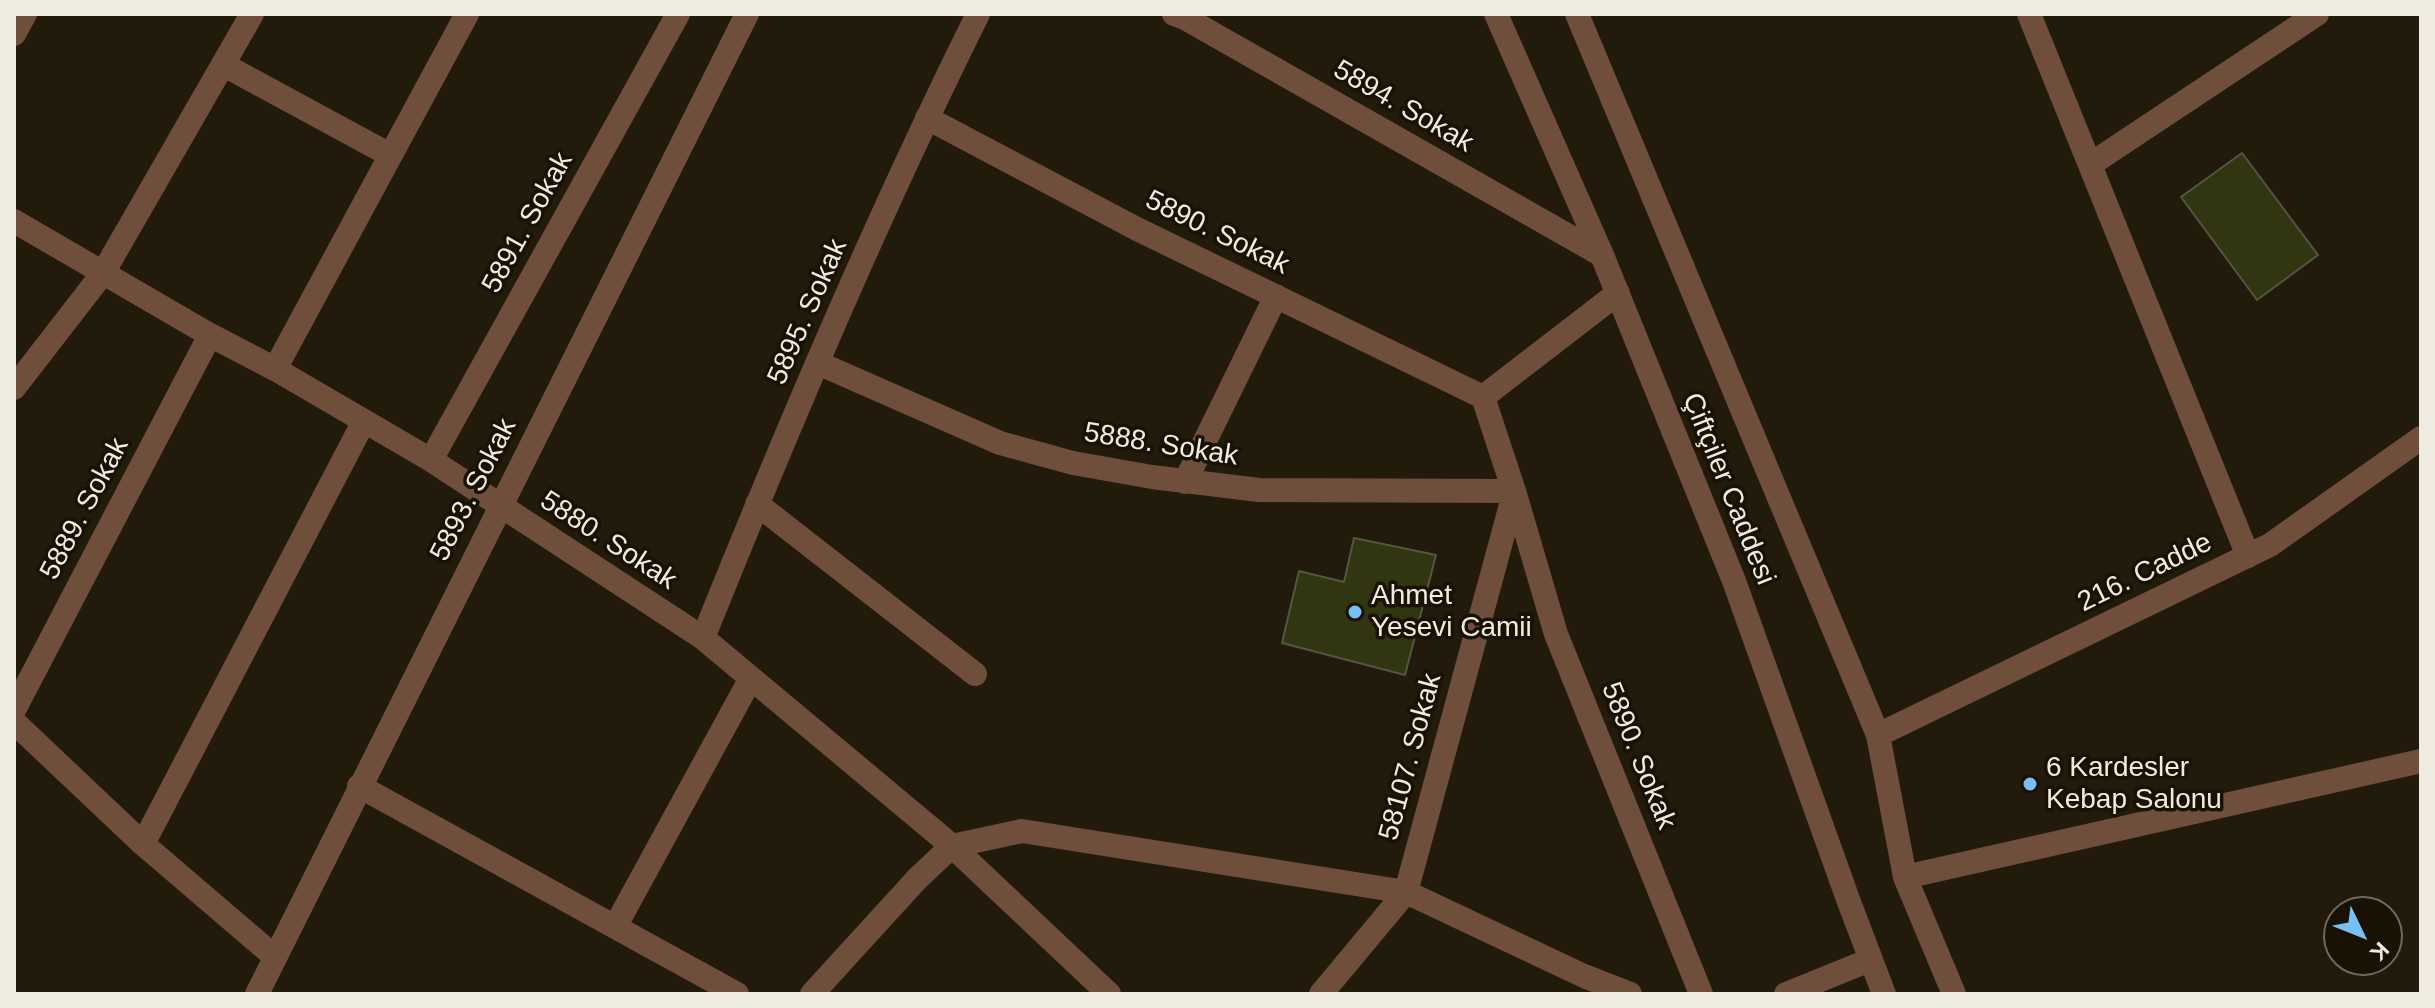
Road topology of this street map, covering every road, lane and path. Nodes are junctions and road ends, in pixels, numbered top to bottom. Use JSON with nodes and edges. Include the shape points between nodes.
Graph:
{"nodes":[{"id":1,"x":25,"y":14,"type":"edge"},
{"id":2,"x":252,"y":14,"type":"edge"},
{"id":3,"x":467,"y":14,"type":"edge"},
{"id":4,"x":678,"y":14,"type":"edge"},
{"id":5,"x":747,"y":14,"type":"edge"},
{"id":6,"x":978,"y":14,"type":"edge"},
{"id":7,"x":1496,"y":14,"type":"edge"},
{"id":8,"x":1577,"y":14,"type":"edge"},
{"id":9,"x":2029,"y":14,"type":"edge"},
{"id":10,"x":2317,"y":14,"type":"edge"},
{"id":11,"x":1184,"y":15,"type":"edge"},
{"id":12,"x":14,"y":34,"type":"edge"},
{"id":13,"x":224,"y":65,"type":"junction"},
{"id":14,"x":927,"y":118,"type":"junction"},
{"id":15,"x":390,"y":155,"type":"junction"},
{"id":16,"x":2091,"y":164,"type":"junction"},
{"id":17,"x":14,"y":221,"type":"edge"},
{"id":18,"x":1602,"y":255,"type":"junction"},
{"id":19,"x":103,"y":273,"type":"junction"},
{"id":20,"x":1618,"y":293,"type":"junction"},
{"id":21,"x":1276,"y":296,"type":"junction"},
{"id":22,"x":210,"y":335,"type":"junction"},
{"id":23,"x":818,"y":363,"type":"junction"},
{"id":24,"x":275,"y":369,"type":"junction"},
{"id":25,"x":14,"y":388,"type":"edge"},
{"id":26,"x":1483,"y":397,"type":"junction"},
{"id":27,"x":364,"y":421,"type":"junction"},
{"id":28,"x":2421,"y":438,"type":"edge"},
{"id":29,"x":431,"y":460,"type":"junction"},
{"id":30,"x":1185,"y":482,"type":"junction"},
{"id":31,"x":1514,"y":491,"type":"junction"},
{"id":32,"x":757,"y":504,"type":"junction"},
{"id":33,"x":499,"y":506,"type":"junction"},
{"id":34,"x":2248,"y":556,"type":"junction"},
{"id":35,"x":703,"y":638,"type":"junction"},
{"id":36,"x":975,"y":674,"type":"dead end"},
{"id":37,"x":751,"y":678,"type":"junction"},
{"id":38,"x":14,"y":710,"type":"edge"},
{"id":39,"x":14,"y":722,"type":"edge"},
{"id":40,"x":1878,"y":735,"type":"junction"},
{"id":41,"x":2421,"y":761,"type":"edge"},
{"id":42,"x":359,"y":786,"type":"junction"},
{"id":43,"x":143,"y":844,"type":"junction"},
{"id":44,"x":952,"y":846,"type":"junction"},
{"id":45,"x":1905,"y":877,"type":"junction"},
{"id":46,"x":1406,"y":892,"type":"junction"},
{"id":47,"x":615,"y":927,"type":"junction"},
{"id":48,"x":275,"y":957,"type":"junction"},
{"id":49,"x":1870,"y":960,"type":"junction"},
{"id":50,"x":1103,"y":992,"type":"edge"},
{"id":51,"x":257,"y":994,"type":"edge"},
{"id":52,"x":737,"y":994,"type":"edge"},
{"id":53,"x":812,"y":994,"type":"edge"},
{"id":54,"x":1321,"y":994,"type":"edge"},
{"id":55,"x":1630,"y":994,"type":"edge"},
{"id":56,"x":1701,"y":994,"type":"edge"},
{"id":57,"x":1786,"y":994,"type":"edge"},
{"id":58,"x":1884,"y":994,"type":"edge"},
{"id":59,"x":1954,"y":994,"type":"edge"}],
"edges":[{"from":1,"to":12,"type":"street"},
{"from":2,"to":13,"type":"street"},
{"from":3,"to":15,"type":"street"},
{"from":4,"to":29,"type":"street","name":"5891. Sokak"},
{"from":5,"to":33,"type":"street","name":"5893. Sokak"},
{"from":6,"to":14,"type":"street","name":"5895. Sokak"},
{"from":7,"to":18,"type":"street","name":"Çiftçiler Caddesi"},
{"from":8,"to":40,"type":"street","name":"Çiftçiler Caddesi"},
{"from":9,"to":16,"type":"street"},
{"from":10,"to":16,"type":"street"},
{"from":11,"to":18,"type":"street","name":"5894. Sokak"},
{"from":13,"to":15,"type":"street"},
{"from":13,"to":19,"type":"street"},
{"from":14,"to":21,"type":"street","name":"5890. Sokak"},
{"from":14,"to":23,"type":"street","name":"5895. Sokak"},
{"from":15,"to":24,"type":"street"},
{"from":16,"to":34,"type":"street"},
{"from":17,"to":19,"type":"street","name":"5880. Sokak"},
{"from":18,"to":20,"type":"street","name":"Çiftçiler Caddesi"},
{"from":19,"to":22,"type":"street","name":"5880. Sokak"},
{"from":19,"to":25,"type":"street"},
{"from":20,"to":26,"type":"street"},
{"from":20,"to":49,"type":"street","name":"Çiftçiler Caddesi","via":[[1734,581]]},
{"from":21,"to":26,"type":"street","name":"5890. Sokak"},
{"from":21,"to":30,"type":"street"},
{"from":22,"to":24,"type":"street","name":"5880. Sokak"},
{"from":22,"to":38,"type":"street","name":"5889. Sokak"},
{"from":23,"to":30,"type":"street","name":"5888. Sokak","via":[[1000,443],[1073,463]]},
{"from":23,"to":32,"type":"street","name":"5895. Sokak"},
{"from":24,"to":27,"type":"street","name":"5880. Sokak"},
{"from":26,"to":31,"type":"street"},
{"from":27,"to":29,"type":"street","name":"5880. Sokak"},
{"from":27,"to":43,"type":"street"},
{"from":28,"to":34,"type":"street","name":"216. Cadde"},
{"from":29,"to":33,"type":"street","name":"5880. Sokak"},
{"from":30,"to":31,"type":"street","name":"5888. Sokak","via":[[1259,490]]},
{"from":31,"to":46,"type":"street","name":"58107. Sokak"},
{"from":31,"to":56,"type":"street","name":"5890. Sokak","via":[[1556,634]]},
{"from":32,"to":35,"type":"street","name":"5895. Sokak"},
{"from":32,"to":36,"type":"street"},
{"from":33,"to":35,"type":"street","name":"5880. Sokak"},
{"from":33,"to":42,"type":"street","name":"5893. Sokak"},
{"from":34,"to":40,"type":"street","name":"216. Cadde"},
{"from":35,"to":37,"type":"street","name":"5880. Sokak"},
{"from":37,"to":44,"type":"street","name":"5880. Sokak"},
{"from":37,"to":47,"type":"street"},
{"from":39,"to":43,"type":"street"},
{"from":40,"to":45,"type":"street","name":"Çiftçiler Caddesi"},
{"from":41,"to":45,"type":"street"},
{"from":42,"to":47,"type":"street"},
{"from":42,"to":48,"type":"street","name":"5893. Sokak"},
{"from":43,"to":48,"type":"street"},
{"from":44,"to":46,"type":"street","via":[[1022,831]]},
{"from":44,"to":50,"type":"street","name":"5880. Sokak"},
{"from":44,"to":53,"type":"street"},
{"from":45,"to":59,"type":"street","name":"Çiftçiler Caddesi"},
{"from":46,"to":54,"type":"street","name":"58107. Sokak"},
{"from":46,"to":55,"type":"street"},
{"from":47,"to":52,"type":"street"},
{"from":48,"to":51,"type":"street","name":"5893. Sokak"},
{"from":49,"to":57,"type":"street"},
{"from":49,"to":58,"type":"street","name":"Çiftçiler Caddesi"}]}
